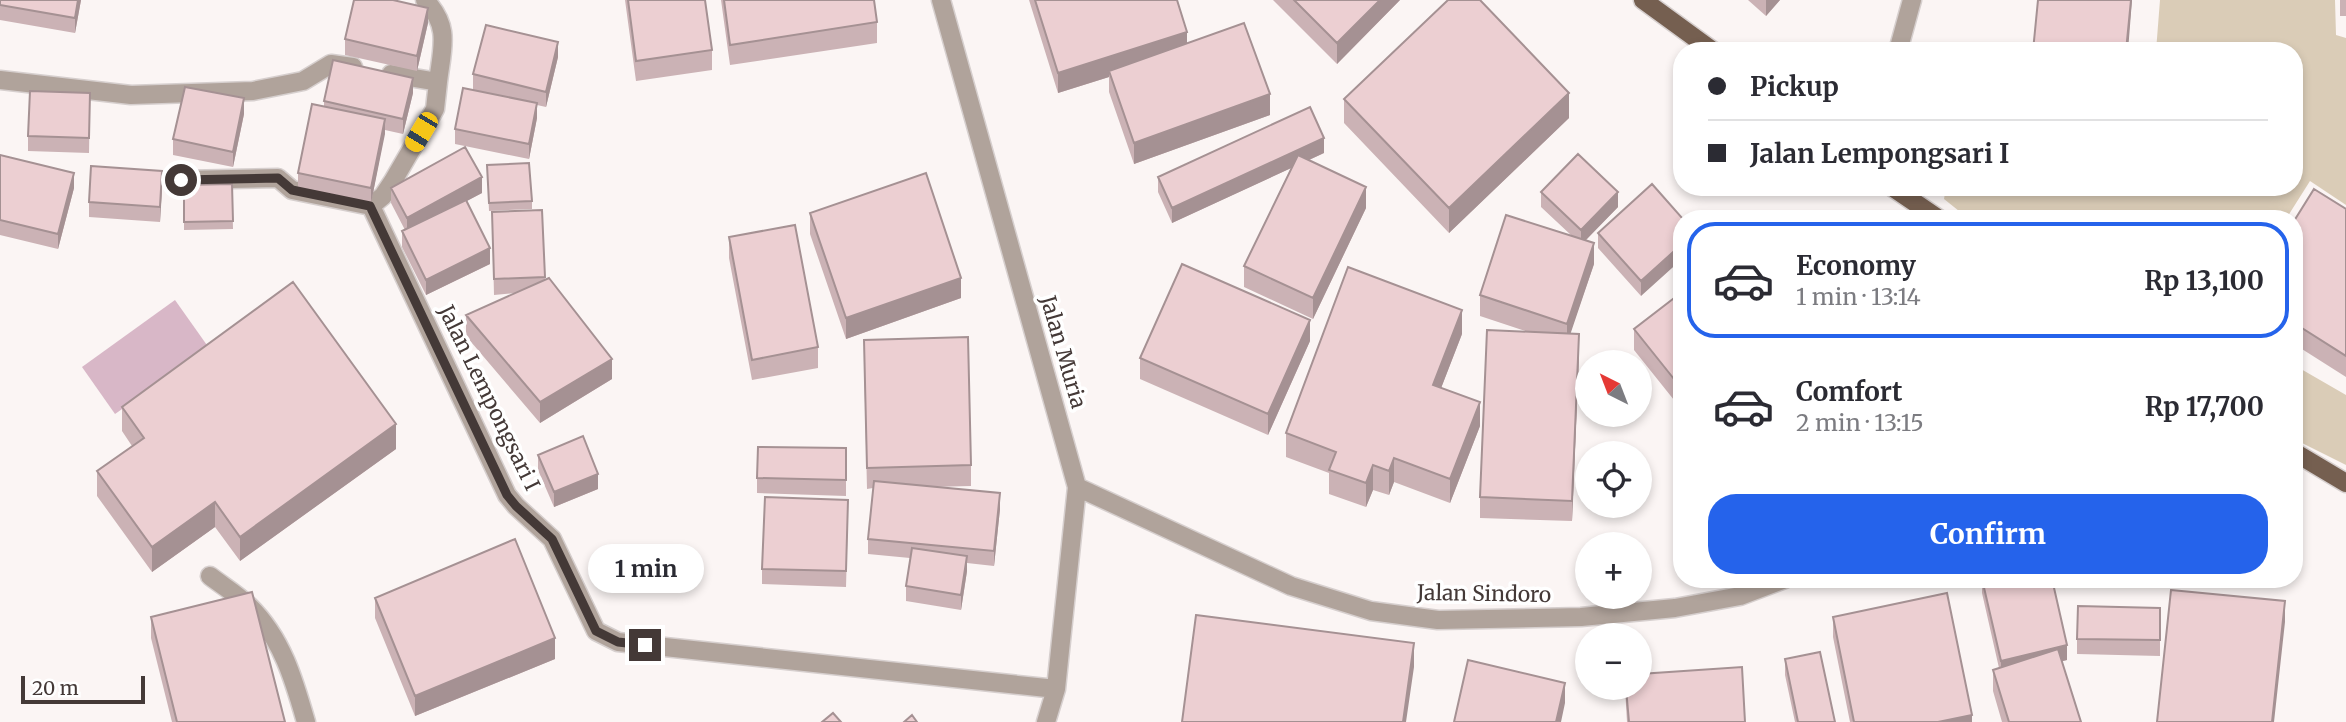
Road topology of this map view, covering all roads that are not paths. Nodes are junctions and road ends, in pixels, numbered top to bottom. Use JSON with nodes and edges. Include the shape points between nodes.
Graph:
{"nodes":[{"id":1,"x":425,"y":0,"type":"edge"},
{"id":2,"x":941,"y":0,"type":"edge"},
{"id":3,"x":1643,"y":0,"type":"edge"},
{"id":4,"x":1912,"y":0,"type":"edge"},
{"id":5,"x":1701,"y":42,"type":"edge"},
{"id":6,"x":1900,"y":42,"type":"edge"},
{"id":7,"x":0,"y":80,"type":"edge"},
{"id":8,"x":438,"y":82,"type":"junction"},
{"id":9,"x":181,"y":180,"type":"dead end"},
{"id":10,"x":1905,"y":196,"type":"edge"},
{"id":11,"x":370,"y":206,"type":"junction"},
{"id":12,"x":1926,"y":210,"type":"edge"},
{"id":13,"x":2303,"y":457,"type":"edge"},
{"id":14,"x":2346,"y":483,"type":"edge"},
{"id":15,"x":1077,"y":487,"type":"junction"},
{"id":16,"x":210,"y":576,"type":"dead end"},
{"id":17,"x":1761,"y":588,"type":"edge"},
{"id":18,"x":1056,"y":689,"type":"junction"},
{"id":19,"x":306,"y":722,"type":"edge"},
{"id":20,"x":1046,"y":722,"type":"edge"}],
"edges":[{"from":1,"to":8,"type":"street","via":[[437,12],[444,32]]},
{"from":2,"to":15,"type":"street","name":"Jalan Muria"},
{"from":3,"to":5,"type":"main road"},
{"from":4,"to":6,"type":"street"},
{"from":7,"to":8,"type":"street","via":[[131,95],[253,91],[303,81],[331,64]]},
{"from":8,"to":11,"type":"street","via":[[435,109],[383,196]]},
{"from":9,"to":11,"type":"street","via":[[278,178],[292,190]]},
{"from":10,"to":12,"type":"main road"},
{"from":11,"to":18,"type":"street","name":"Jalan Lempongsari I","via":[[507,495],[552,539],[596,631],[618,642]]},
{"from":13,"to":14,"type":"main road"},
{"from":15,"to":17,"type":"street","name":"Jalan Sindoro","via":[[1291,586],[1371,611],[1438,620],[1581,617],[1675,608]]},
{"from":15,"to":18,"type":"street","name":"Jalan Muria"},
{"from":16,"to":19,"type":"street","via":[[248,604],[268,627],[290,669]]},
{"from":18,"to":20,"type":"street","name":"Jalan Muria"}]}
